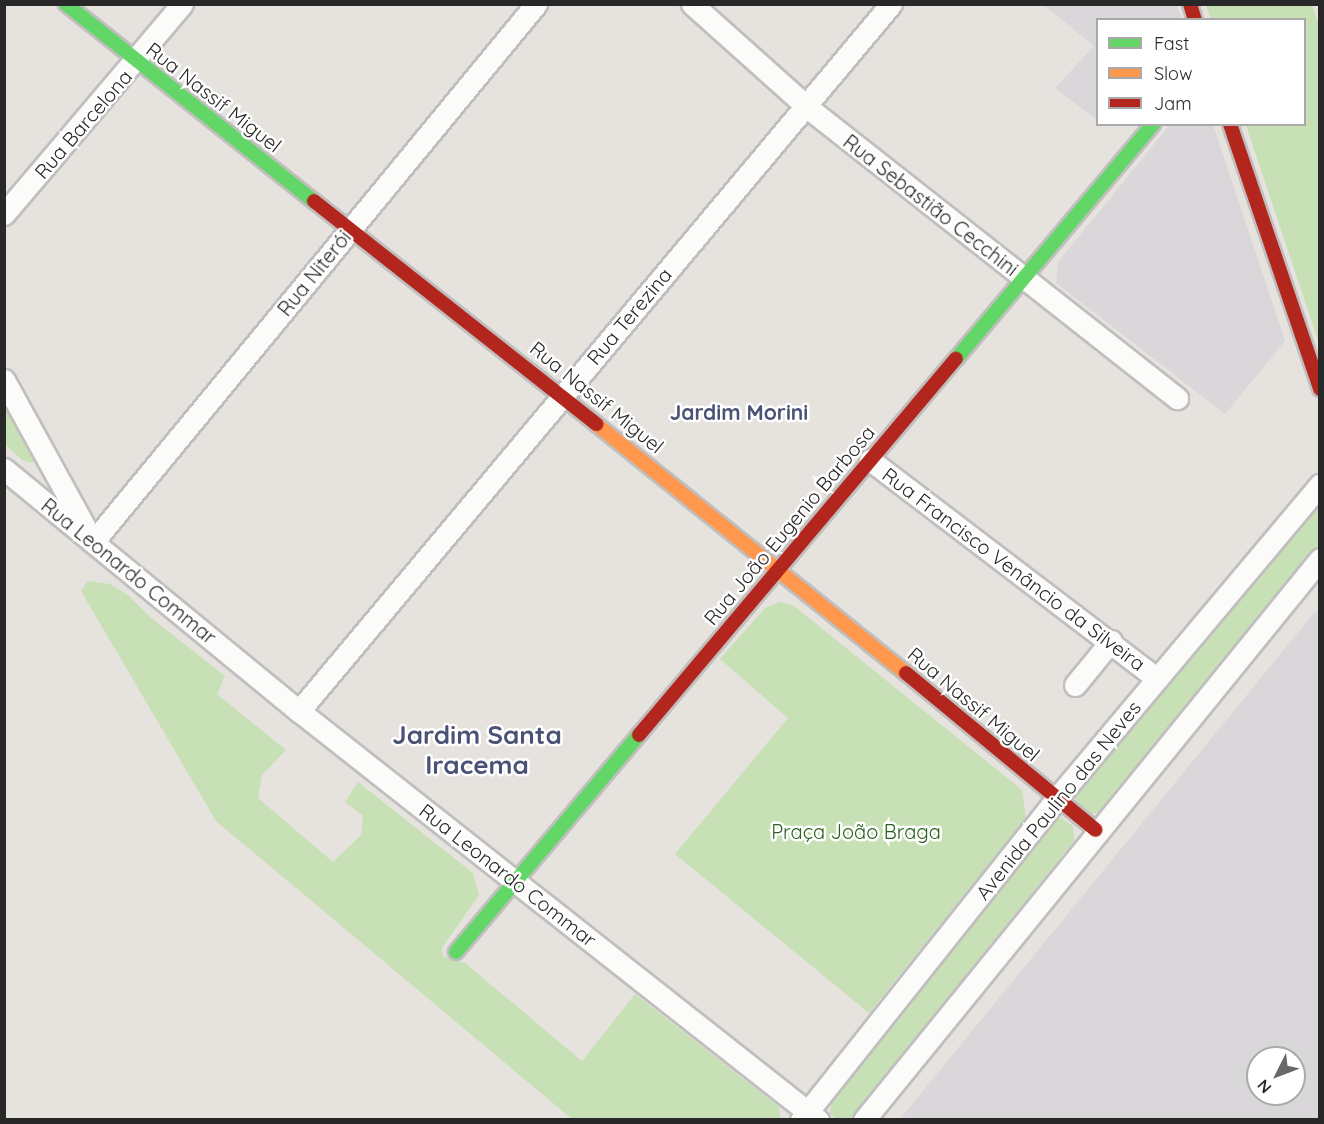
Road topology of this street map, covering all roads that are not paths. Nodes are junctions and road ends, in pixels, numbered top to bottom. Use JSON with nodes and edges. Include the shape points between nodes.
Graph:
{"nodes":[{"id":1,"x":66,"y":4,"type":"edge"},
{"id":2,"x":182,"y":4,"type":"edge"},
{"id":3,"x":536,"y":4,"type":"edge"},
{"id":4,"x":692,"y":4,"type":"edge"},
{"id":5,"x":891,"y":4,"type":"edge"},
{"id":6,"x":137,"y":62,"type":"junction"},
{"id":7,"x":807,"y":107,"type":"junction"},
{"id":8,"x":1151,"y":126,"type":"edge"},
{"id":9,"x":1231,"y":126,"type":"edge"},
{"id":10,"x":4,"y":214,"type":"edge"},
{"id":11,"x":351,"y":227,"type":"junction"},
{"id":12,"x":1022,"y":277,"type":"junction"},
{"id":13,"x":4,"y":380,"type":"edge"},
{"id":14,"x":1320,"y":389,"type":"edge"},
{"id":15,"x":562,"y":394,"type":"junction"},
{"id":16,"x":1177,"y":398,"type":"dead end"},
{"id":17,"x":870,"y":460,"type":"junction"},
{"id":18,"x":4,"y":469,"type":"edge"},
{"id":19,"x":1320,"y":485,"type":"edge"},
{"id":20,"x":93,"y":542,"type":"junction"},
{"id":21,"x":1320,"y":559,"type":"edge"},
{"id":22,"x":778,"y":568,"type":"junction"},
{"id":23,"x":1111,"y":641,"type":"junction"},
{"id":24,"x":1157,"y":679,"type":"junction"},
{"id":25,"x":1075,"y":685,"type":"dead end"},
{"id":26,"x":299,"y":711,"type":"junction"},
{"id":27,"x":1058,"y":798,"type":"junction"},
{"id":28,"x":1096,"y":830,"type":"junction"},
{"id":29,"x":513,"y":879,"type":"junction"},
{"id":30,"x":456,"y":952,"type":"dead end"},
{"id":31,"x":809,"y":1117,"type":"edge"},
{"id":32,"x":864,"y":1119,"type":"edge"}],
"edges":[{"from":1,"to":6,"type":"street","name":"Rua Nassif Miguel"},
{"from":2,"to":6,"type":"street","name":"Rua Barcelona"},
{"from":3,"to":11,"type":"street","name":"Rua Niterói"},
{"from":4,"to":7,"type":"street","name":"Rua Sebastião Cecchini"},
{"from":5,"to":7,"type":"street","name":"Rua Terezina"},
{"from":6,"to":10,"type":"street","name":"Rua Barcelona"},
{"from":6,"to":11,"type":"street","name":"Rua Nassif Miguel"},
{"from":7,"to":12,"type":"street","name":"Rua Sebastião Cecchini"},
{"from":7,"to":15,"type":"street","name":"Rua Terezina"},
{"from":8,"to":12,"type":"street","name":"Rua João Eugenio Barbosa"},
{"from":9,"to":14,"type":"street"},
{"from":11,"to":15,"type":"street","name":"Rua Nassif Miguel"},
{"from":11,"to":20,"type":"street","name":"Rua Niterói"},
{"from":12,"to":16,"type":"street","name":"Rua Sebastião Cecchini"},
{"from":12,"to":17,"type":"street","name":"Rua João Eugenio Barbosa"},
{"from":13,"to":20,"type":"street"},
{"from":15,"to":22,"type":"street","name":"Rua Nassif Miguel"},
{"from":15,"to":26,"type":"street","name":"Rua Terezina"},
{"from":17,"to":22,"type":"street","name":"Rua João Eugenio Barbosa"},
{"from":17,"to":23,"type":"street","name":"Rua Francisco Venâncio da Silveira"},
{"from":18,"to":20,"type":"street","name":"Rua Leonardo Commar"},
{"from":19,"to":24,"type":"street","name":"Avenida Paulino das Neves"},
{"from":20,"to":26,"type":"street","name":"Rua Leonardo Commar"},
{"from":21,"to":28,"type":"street"},
{"from":22,"to":27,"type":"street","name":"Rua Nassif Miguel"},
{"from":22,"to":29,"type":"street","name":"Rua João Eugenio Barbosa"},
{"from":23,"to":24,"type":"street","name":"Rua Francisco Venâncio da Silveira"},
{"from":23,"to":25,"type":"street"},
{"from":24,"to":27,"type":"street","name":"Avenida Paulino das Neves"},
{"from":26,"to":29,"type":"street","name":"Rua Leonardo Commar"},
{"from":27,"to":28,"type":"street","name":"Rua Nassif Miguel"},
{"from":27,"to":31,"type":"street","name":"Avenida Paulino das Neves"},
{"from":28,"to":32,"type":"street"},
{"from":29,"to":30,"type":"street","name":"Rua João Eugenio Barbosa"},
{"from":29,"to":31,"type":"street","name":"Rua Leonardo Commar"}]}
